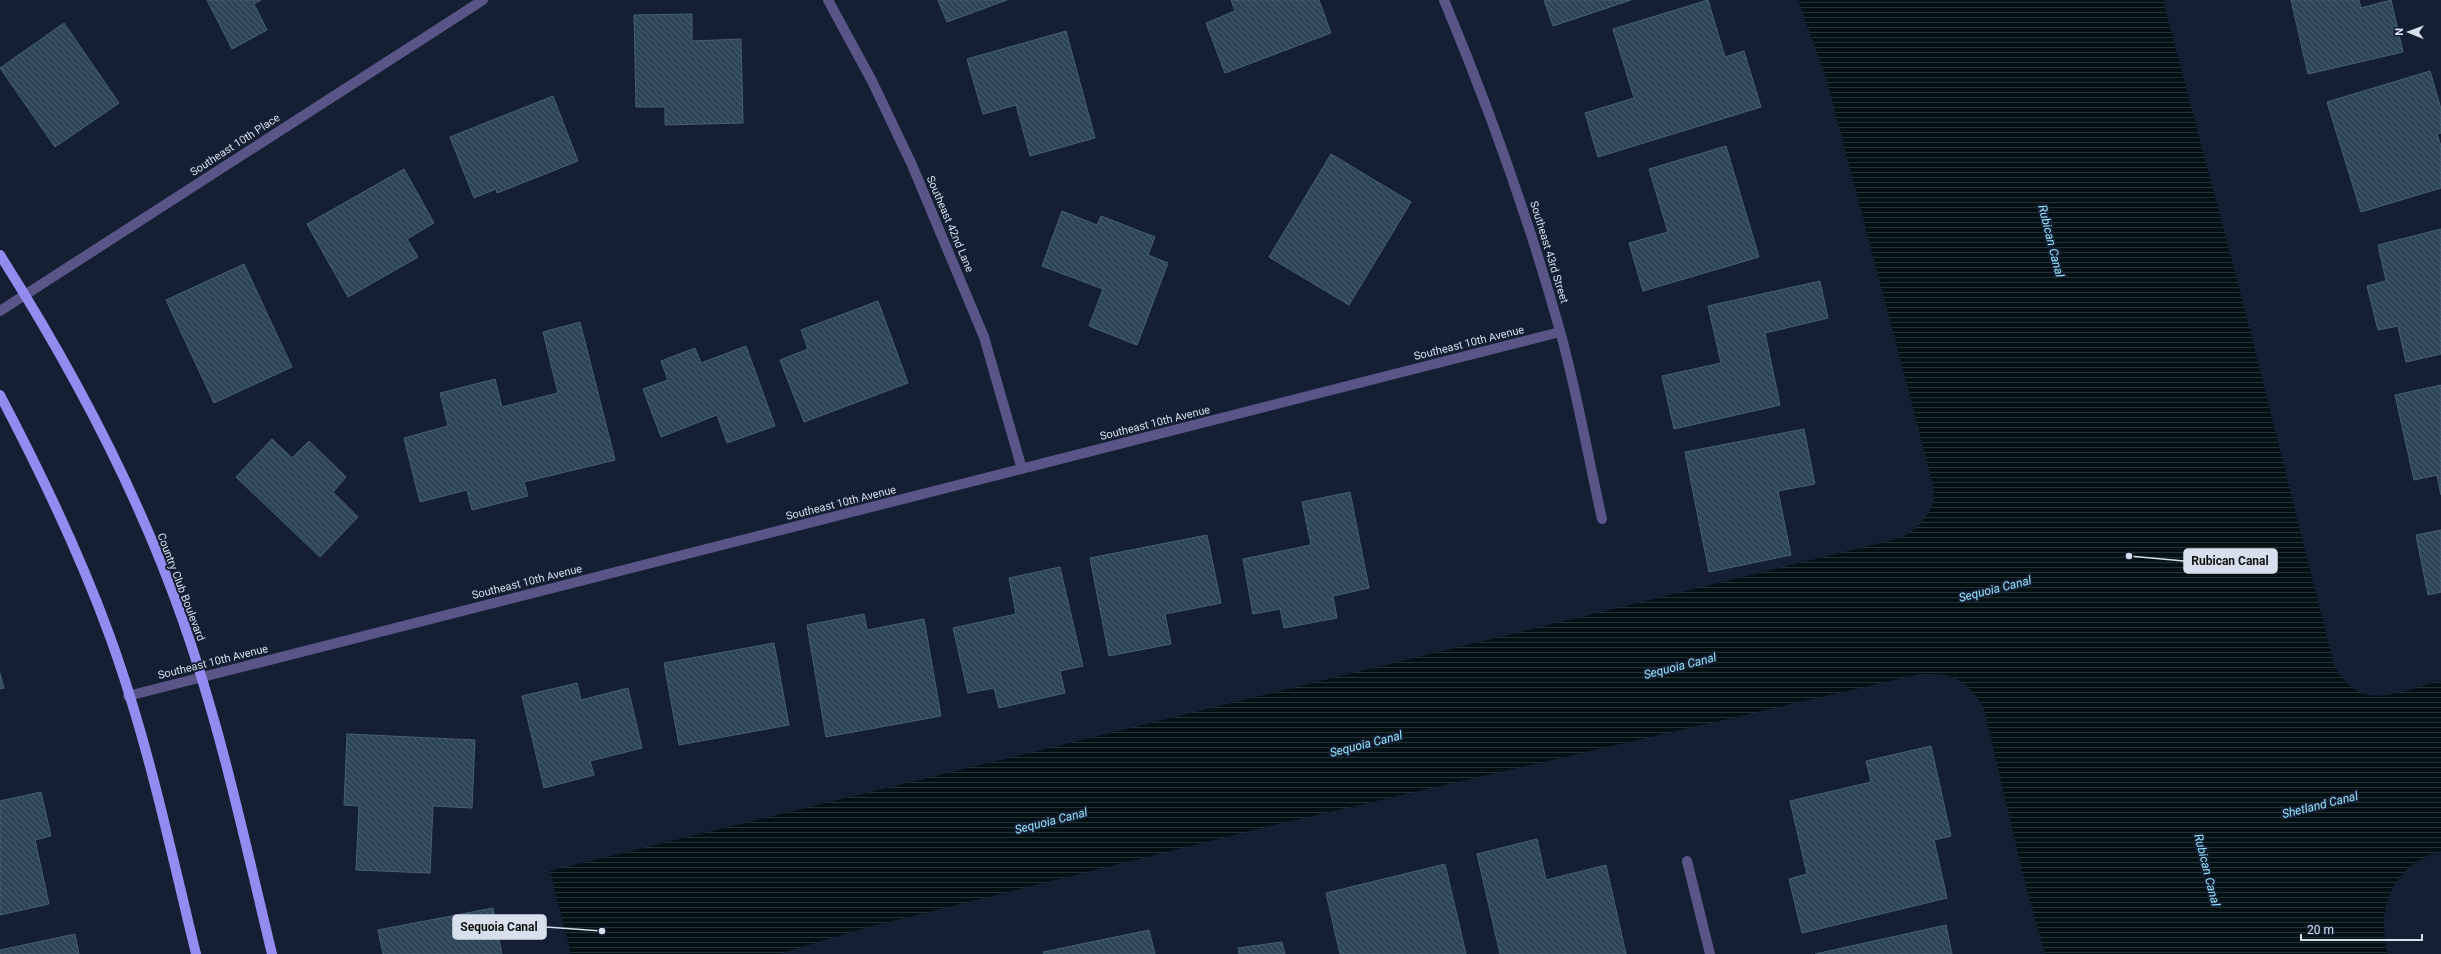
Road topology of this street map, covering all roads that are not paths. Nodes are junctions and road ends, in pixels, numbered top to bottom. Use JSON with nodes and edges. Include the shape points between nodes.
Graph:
{"nodes":[{"id":1,"x":483,"y":0,"type":"edge"},
{"id":2,"x":828,"y":0,"type":"edge"},
{"id":3,"x":1444,"y":0,"type":"edge"},
{"id":4,"x":0,"y":255,"type":"edge"},
{"id":5,"x":25,"y":294,"type":"junction"},
{"id":6,"x":0,"y":311,"type":"edge"},
{"id":7,"x":1560,"y":332,"type":"junction"},
{"id":8,"x":0,"y":395,"type":"edge"},
{"id":9,"x":1022,"y":469,"type":"junction"},
{"id":10,"x":1602,"y":519,"type":"dead end"},
{"id":11,"x":202,"y":678,"type":"junction"},
{"id":12,"x":128,"y":696,"type":"junction"},
{"id":13,"x":1687,"y":861,"type":"dead end"},
{"id":14,"x":196,"y":954,"type":"edge"},
{"id":15,"x":272,"y":954,"type":"edge"},
{"id":16,"x":1710,"y":954,"type":"edge"}],
"edges":[{"from":1,"to":5,"type":"street","name":"Southeast 10th Place"},
{"from":2,"to":9,"type":"street","name":"Southeast 42nd Lane","via":[[872,81],[912,165],[984,337]]},
{"from":3,"to":7,"type":"street","name":"Southeast 43rd Street","via":[[1484,94],[1518,189]]},
{"from":4,"to":5,"type":"main road","name":"Country Club Boulevard"},
{"from":5,"to":6,"type":"street","name":"Southeast 10th Place"},
{"from":5,"to":11,"type":"main road","name":"Country Club Boulevard","via":[[85,397],[137,506],[182,619]]},
{"from":7,"to":9,"type":"street","name":"Southeast 10th Avenue"},
{"from":7,"to":10,"type":"street","name":"Southeast 43rd Street"},
{"from":8,"to":12,"type":"main road","via":[[46,482],[109,634]]},
{"from":9,"to":11,"type":"street","name":"Southeast 10th Avenue"},
{"from":11,"to":12,"type":"street","name":"Southeast 10th Avenue"},
{"from":11,"to":15,"type":"main road","name":"Country Club Boulevard"},
{"from":12,"to":14,"type":"main road","via":[[148,760]]},
{"from":13,"to":16,"type":"street"}]}
